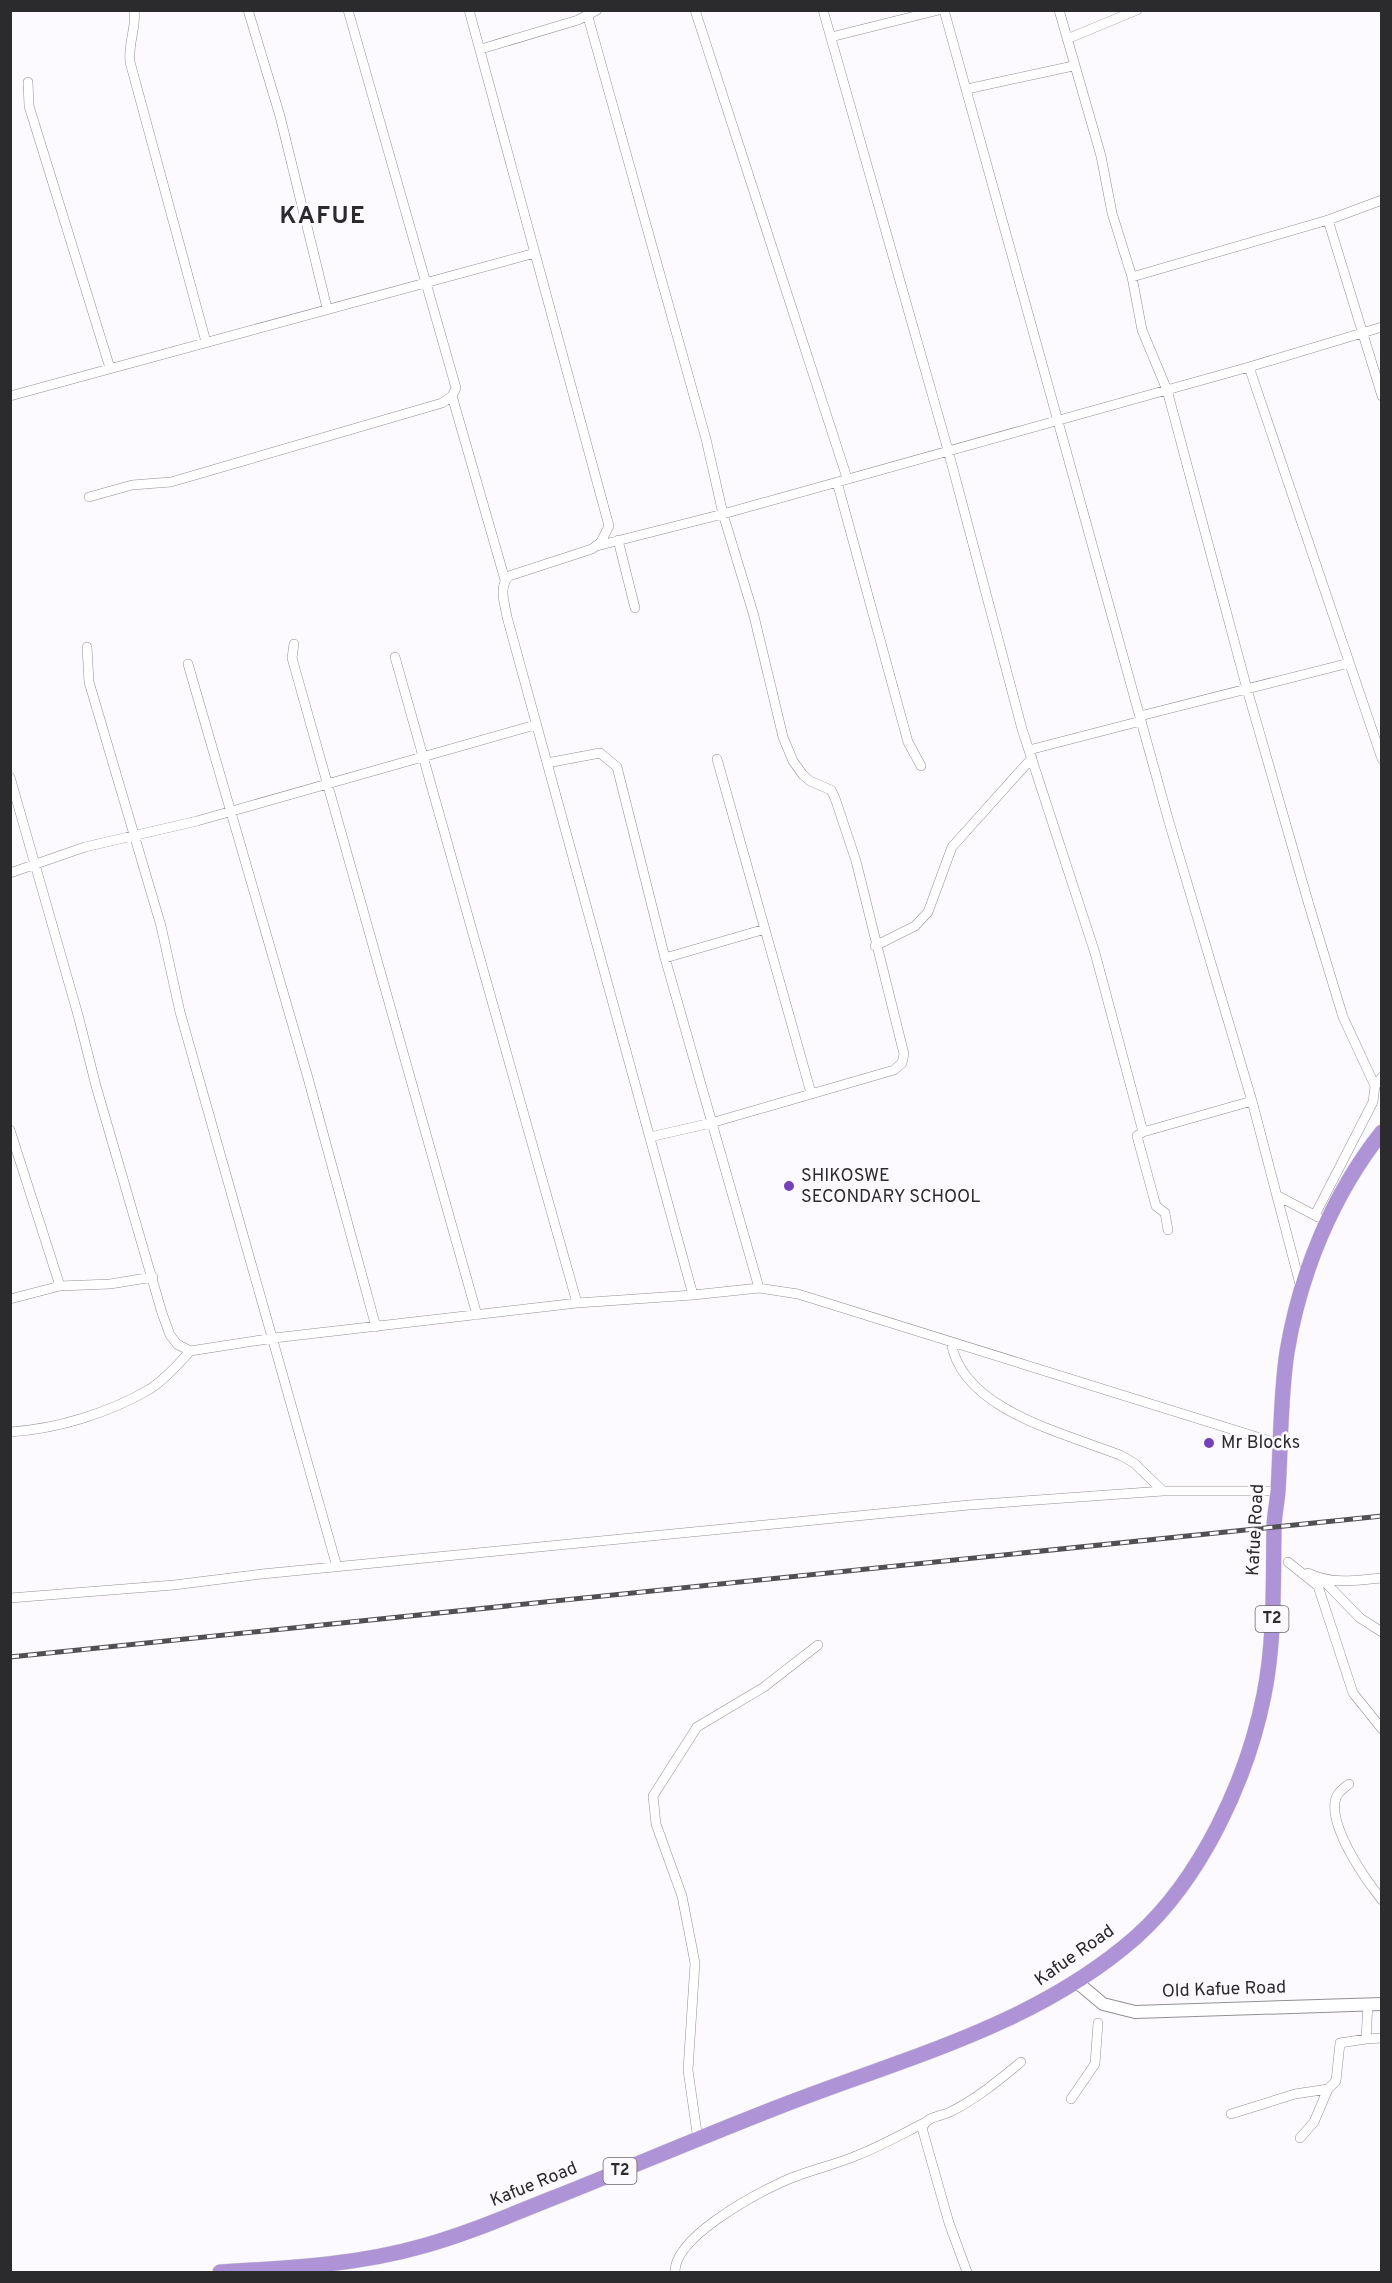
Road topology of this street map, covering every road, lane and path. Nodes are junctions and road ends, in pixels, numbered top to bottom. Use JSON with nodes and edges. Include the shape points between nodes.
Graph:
{"nodes":[{"id":1,"x":134,"y":10,"type":"edge"},
{"id":2,"x":248,"y":10,"type":"edge"},
{"id":3,"x":348,"y":10,"type":"edge"},
{"id":4,"x":469,"y":10,"type":"edge"},
{"id":5,"x":597,"y":10,"type":"edge"},
{"id":6,"x":695,"y":10,"type":"edge"},
{"id":7,"x":823,"y":10,"type":"edge"},
{"id":8,"x":939,"y":10,"type":"edge"},
{"id":9,"x":944,"y":10,"type":"edge"},
{"id":10,"x":1059,"y":10,"type":"edge"},
{"id":11,"x":1137,"y":10,"type":"edge"},
{"id":12,"x":588,"y":17,"type":"junction"},
{"id":13,"x":831,"y":37,"type":"junction"},
{"id":14,"x":1067,"y":39,"type":"junction"},
{"id":15,"x":481,"y":49,"type":"junction"},
{"id":16,"x":1073,"y":66,"type":"junction"},
{"id":17,"x":28,"y":82,"type":"dead end"},
{"id":18,"x":967,"y":89,"type":"junction"},
{"id":19,"x":1382,"y":200,"type":"edge"},
{"id":20,"x":1328,"y":220,"type":"junction"},
{"id":21,"x":535,"y":253,"type":"junction"},
{"id":22,"x":1132,"y":277,"type":"junction"},
{"id":23,"x":425,"y":282,"type":"junction"},
{"id":24,"x":327,"y":308,"type":"junction"},
{"id":25,"x":1382,"y":327,"type":"edge"},
{"id":26,"x":1363,"y":332,"type":"junction"},
{"id":27,"x":206,"y":342,"type":"junction"},
{"id":28,"x":1249,"y":367,"type":"junction"},
{"id":29,"x":110,"y":368,"type":"junction"},
{"id":30,"x":1167,"y":390,"type":"junction"},
{"id":31,"x":10,"y":396,"type":"edge"},
{"id":32,"x":452,"y":396,"type":"junction"},
{"id":33,"x":1382,"y":396,"type":"edge"},
{"id":34,"x":1059,"y":419,"type":"junction"},
{"id":35,"x":948,"y":450,"type":"junction"},
{"id":36,"x":842,"y":480,"type":"junction"},
{"id":37,"x":89,"y":496,"type":"dead end"},
{"id":38,"x":723,"y":514,"type":"junction"},
{"id":39,"x":618,"y":540,"type":"junction"},
{"id":40,"x":597,"y":546,"type":"junction"},
{"id":41,"x":505,"y":580,"type":"junction"},
{"id":42,"x":635,"y":608,"type":"dead end"},
{"id":43,"x":294,"y":644,"type":"dead end"},
{"id":44,"x":87,"y":647,"type":"dead end"},
{"id":45,"x":395,"y":657,"type":"dead end"},
{"id":46,"x":1349,"y":663,"type":"junction"},
{"id":47,"x":188,"y":664,"type":"dead end"},
{"id":48,"x":1247,"y":689,"type":"junction"},
{"id":49,"x":1141,"y":719,"type":"junction"},
{"id":50,"x":535,"y":725,"type":"junction"},
{"id":51,"x":1031,"y":754,"type":"junction"},
{"id":52,"x":425,"y":758,"type":"junction"},
{"id":53,"x":717,"y":759,"type":"dead end"},
{"id":54,"x":1382,"y":759,"type":"edge"},
{"id":55,"x":547,"y":763,"type":"junction"},
{"id":56,"x":921,"y":766,"type":"dead end"},
{"id":57,"x":10,"y":777,"type":"edge"},
{"id":58,"x":327,"y":783,"type":"junction"},
{"id":59,"x":230,"y":811,"type":"junction"},
{"id":60,"x":134,"y":836,"type":"junction"},
{"id":61,"x":34,"y":866,"type":"junction"},
{"id":62,"x":10,"y":873,"type":"edge"},
{"id":63,"x":765,"y":929,"type":"junction"},
{"id":64,"x":875,"y":946,"type":"junction"},
{"id":65,"x":665,"y":958,"type":"junction"},
{"id":66,"x":1382,"y":1077,"type":"edge"},
{"id":67,"x":1375,"y":1086,"type":"junction"},
{"id":68,"x":811,"y":1093,"type":"junction"},
{"id":69,"x":1252,"y":1101,"type":"junction"},
{"id":70,"x":711,"y":1123,"type":"junction"},
{"id":71,"x":10,"y":1130,"type":"edge"},
{"id":72,"x":1143,"y":1132,"type":"junction"},
{"id":73,"x":1382,"y":1132,"type":"edge"},
{"id":74,"x":650,"y":1137,"type":"junction"},
{"id":75,"x":1278,"y":1196,"type":"junction"},
{"id":76,"x":1321,"y":1219,"type":"junction"},
{"id":77,"x":1168,"y":1230,"type":"dead end"},
{"id":78,"x":153,"y":1277,"type":"junction"},
{"id":79,"x":60,"y":1286,"type":"junction"},
{"id":80,"x":759,"y":1288,"type":"junction"},
{"id":81,"x":1302,"y":1293,"type":"junction"},
{"id":82,"x":693,"y":1295,"type":"junction"},
{"id":83,"x":10,"y":1299,"type":"edge"},
{"id":84,"x":577,"y":1303,"type":"junction"},
{"id":85,"x":477,"y":1315,"type":"junction"},
{"id":86,"x":376,"y":1327,"type":"junction"},
{"id":87,"x":274,"y":1338,"type":"junction"},
{"id":88,"x":951,"y":1342,"type":"junction"},
{"id":89,"x":190,"y":1351,"type":"junction"},
{"id":90,"x":10,"y":1432,"type":"edge"},
{"id":91,"x":1279,"y":1444,"type":"junction"},
{"id":92,"x":1164,"y":1491,"type":"junction"},
{"id":93,"x":1278,"y":1491,"type":"junction"},
{"id":94,"x":1275,"y":1553,"type":"junction"},
{"id":95,"x":1288,"y":1562,"type":"junction"},
{"id":96,"x":337,"y":1567,"type":"junction"},
{"id":97,"x":1382,"y":1578,"type":"edge"},
{"id":98,"x":1324,"y":1581,"type":"junction"},
{"id":99,"x":10,"y":1598,"type":"edge"},
{"id":100,"x":1382,"y":1632,"type":"edge"},
{"id":101,"x":818,"y":1645,"type":"dead end"},
{"id":102,"x":1382,"y":1729,"type":"edge"},
{"id":103,"x":1349,"y":1784,"type":"dead end"},
{"id":104,"x":1382,"y":1900,"type":"edge"},
{"id":105,"x":1078,"y":1983,"type":"junction"},
{"id":106,"x":1368,"y":2004,"type":"junction"},
{"id":107,"x":1382,"y":2004,"type":"edge"},
{"id":108,"x":1098,"y":2023,"type":"dead end"},
{"id":109,"x":1382,"y":2038,"type":"edge"},
{"id":110,"x":1366,"y":2039,"type":"junction"},
{"id":111,"x":1021,"y":2062,"type":"dead end"},
{"id":112,"x":1328,"y":2089,"type":"junction"},
{"id":113,"x":1071,"y":2099,"type":"dead end"},
{"id":114,"x":1231,"y":2114,"type":"dead end"},
{"id":115,"x":924,"y":2123,"type":"junction"},
{"id":116,"x":1300,"y":2138,"type":"dead end"},
{"id":117,"x":698,"y":2140,"type":"junction"},
{"id":118,"x":220,"y":2272,"type":"edge"},
{"id":119,"x":675,"y":2272,"type":"edge"},
{"id":120,"x":967,"y":2272,"type":"edge"}],
"edges":[{"from":1,"to":27,"type":"street","via":[[130,62]]},
{"from":2,"to":24,"type":"street","via":[[280,116]]},
{"from":3,"to":23,"type":"street"},
{"from":4,"to":15,"type":"street"},
{"from":5,"to":12,"type":"street"},
{"from":6,"to":36,"type":"street"},
{"from":7,"to":13,"type":"street"},
{"from":8,"to":13,"type":"street"},
{"from":9,"to":18,"type":"street"},
{"from":10,"to":14,"type":"street"},
{"from":11,"to":14,"type":"street"},
{"from":12,"to":15,"type":"street"},
{"from":12,"to":38,"type":"street","via":[[706,439]]},
{"from":13,"to":35,"type":"street"},
{"from":14,"to":16,"type":"street"},
{"from":15,"to":21,"type":"street"},
{"from":16,"to":18,"type":"street"},
{"from":16,"to":22,"type":"street"},
{"from":17,"to":29,"type":"street","via":[[29,106]]},
{"from":18,"to":34,"type":"street"},
{"from":19,"to":20,"type":"street"},
{"from":20,"to":22,"type":"street"},
{"from":20,"to":26,"type":"street"},
{"from":21,"to":23,"type":"street"},
{"from":21,"to":40,"type":"street","via":[[609,526]]},
{"from":22,"to":30,"type":"street","via":[[1143,330]]},
{"from":23,"to":24,"type":"street"},
{"from":23,"to":32,"type":"street","via":[[456,388]]},
{"from":24,"to":27,"type":"street"},
{"from":25,"to":26,"type":"street"},
{"from":26,"to":28,"type":"street"},
{"from":26,"to":33,"type":"street"},
{"from":27,"to":29,"type":"street"},
{"from":28,"to":30,"type":"street"},
{"from":28,"to":46,"type":"street"},
{"from":29,"to":31,"type":"street"},
{"from":30,"to":34,"type":"street"},
{"from":30,"to":48,"type":"street"},
{"from":32,"to":37,"type":"street","via":[[442,403],[171,482],[132,485]]},
{"from":32,"to":41,"type":"street"},
{"from":34,"to":35,"type":"street"},
{"from":34,"to":49,"type":"street"},
{"from":35,"to":36,"type":"street"},
{"from":35,"to":51,"type":"street"},
{"from":36,"to":38,"type":"street"},
{"from":36,"to":56,"type":"street","via":[[908,742]]},
{"from":38,"to":39,"type":"street"},
{"from":38,"to":64,"type":"street","via":[[754,616],[783,737],[803,775],[831,790],[835,798],[856,861]]},
{"from":39,"to":40,"type":"street"},
{"from":39,"to":42,"type":"street"},
{"from":40,"to":41,"type":"street","via":[[514,573]]},
{"from":41,"to":50,"type":"street","via":[[507,617]]},
{"from":43,"to":58,"type":"street","via":[[292,658]]},
{"from":44,"to":60,"type":"street","via":[[89,682]]},
{"from":45,"to":52,"type":"street"},
{"from":46,"to":48,"type":"street"},
{"from":46,"to":54,"type":"street"},
{"from":47,"to":59,"type":"street"},
{"from":48,"to":49,"type":"street"},
{"from":48,"to":67,"type":"street","via":[[1343,1017]]},
{"from":49,"to":51,"type":"street"},
{"from":49,"to":69,"type":"street"},
{"from":50,"to":52,"type":"street"},
{"from":50,"to":55,"type":"street"},
{"from":51,"to":64,"type":"street","via":[[952,847],[922,921]]},
{"from":51,"to":72,"type":"street","via":[[1095,954]]},
{"from":52,"to":58,"type":"street"},
{"from":52,"to":84,"type":"street"},
{"from":53,"to":63,"type":"street"},
{"from":55,"to":65,"type":"street","via":[[600,753],[617,767]]},
{"from":55,"to":74,"type":"street"},
{"from":57,"to":61,"type":"street"},
{"from":58,"to":59,"type":"street"},
{"from":58,"to":85,"type":"street"},
{"from":59,"to":60,"type":"street"},
{"from":59,"to":86,"type":"street"},
{"from":60,"to":61,"type":"street","via":[[85,847]]},
{"from":60,"to":87,"type":"street","via":[[192,1056]]},
{"from":61,"to":62,"type":"street"},
{"from":61,"to":78,"type":"street"},
{"from":63,"to":65,"type":"street"},
{"from":63,"to":68,"type":"street"},
{"from":64,"to":68,"type":"street","via":[[904,1054],[902,1063],[894,1070]]},
{"from":65,"to":70,"type":"street"},
{"from":66,"to":67,"type":"street"},
{"from":67,"to":76,"type":"street","via":[[1373,1101]]},
{"from":68,"to":70,"type":"street"},
{"from":69,"to":72,"type":"street"},
{"from":69,"to":75,"type":"street"},
{"from":70,"to":74,"type":"street"},
{"from":70,"to":80,"type":"street"},
{"from":71,"to":79,"type":"street"},
{"from":72,"to":77,"type":"street","via":[[1137,1136],[1137,1144],[1156,1206],[1165,1213]]},
{"from":73,"to":76,"type":"highway","name":"Kafue Road","number":"T2"},
{"from":74,"to":82,"type":"street"},
{"from":75,"to":76,"type":"street"},
{"from":75,"to":81,"type":"street"},
{"from":76,"to":81,"type":"highway","name":"Kafue Road","number":"T2"},
{"from":78,"to":79,"type":"street"},
{"from":78,"to":89,"type":"street","via":[[170,1335]]},
{"from":79,"to":83,"type":"street"},
{"from":80,"to":82,"type":"street"},
{"from":80,"to":88,"type":"street","via":[[798,1294]]},
{"from":81,"to":91,"type":"highway","name":"Kafue Road","number":"T2","via":[[1288,1350]]},
{"from":82,"to":84,"type":"street"},
{"from":84,"to":85,"type":"street"},
{"from":85,"to":86,"type":"street"},
{"from":86,"to":87,"type":"street"},
{"from":87,"to":89,"type":"street"},
{"from":87,"to":96,"type":"street"},
{"from":88,"to":91,"type":"street"},
{"from":88,"to":92,"type":"street","via":[[959,1367],[987,1397],[1022,1416],[1120,1455]]},
{"from":89,"to":90,"type":"street","via":[[151,1388],[116,1406],[39,1430]]},
{"from":91,"to":93,"type":"highway","name":"Kafue Road","number":"T2"},
{"from":92,"to":93,"type":"street"},
{"from":92,"to":96,"type":"street","via":[[969,1505]]},
{"from":93,"to":94,"type":"highway","name":"Kafue Road","number":"T2"},
{"from":94,"to":95,"type":"street"},
{"from":94,"to":105,"type":"highway","name":"Kafue Road","number":"T2","via":[[1264,1696],[1230,1803],[1203,1853],[1151,1921]]},
{"from":95,"to":98,"type":"street"},
{"from":95,"to":102,"type":"street","via":[[1318,1586],[1353,1693]]},
{"from":96,"to":99,"type":"street"},
{"from":97,"to":98,"type":"street"},
{"from":98,"to":100,"type":"street","via":[[1360,1618]]},
{"from":101,"to":117,"type":"street","via":[[764,1687],[697,1727],[653,1796],[656,1824],[682,1896],[695,1963],[688,2070]]},
{"from":103,"to":104,"type":"street","via":[[1335,1801],[1338,1826]]},
{"from":105,"to":106,"type":"street","name":"Old Kafue Road","via":[[1103,2004],[1135,2012]]},
{"from":105,"to":117,"type":"highway","name":"Kafue Road","number":"T2","via":[[1007,2021]]},
{"from":106,"to":107,"type":"street","name":"Old Kafue Road"},
{"from":106,"to":110,"type":"street"},
{"from":108,"to":113,"type":"street","via":[[1095,2064]]},
{"from":109,"to":110,"type":"street"},
{"from":110,"to":112,"type":"street","via":[[1340,2043],[1336,2081]]},
{"from":111,"to":115,"type":"street","via":[[967,2102]]},
{"from":112,"to":114,"type":"street","via":[[1295,2094]]},
{"from":112,"to":116,"type":"street","via":[[1320,2113]]},
{"from":115,"to":119,"type":"street","via":[[858,2155],[781,2182],[746,2200],[683,2249]]},
{"from":115,"to":120,"type":"street","via":[[924,2141]]},
{"from":117,"to":118,"type":"highway","name":"Kafue Road","number":"T2","via":[[423,2246],[334,2264]]}]}
